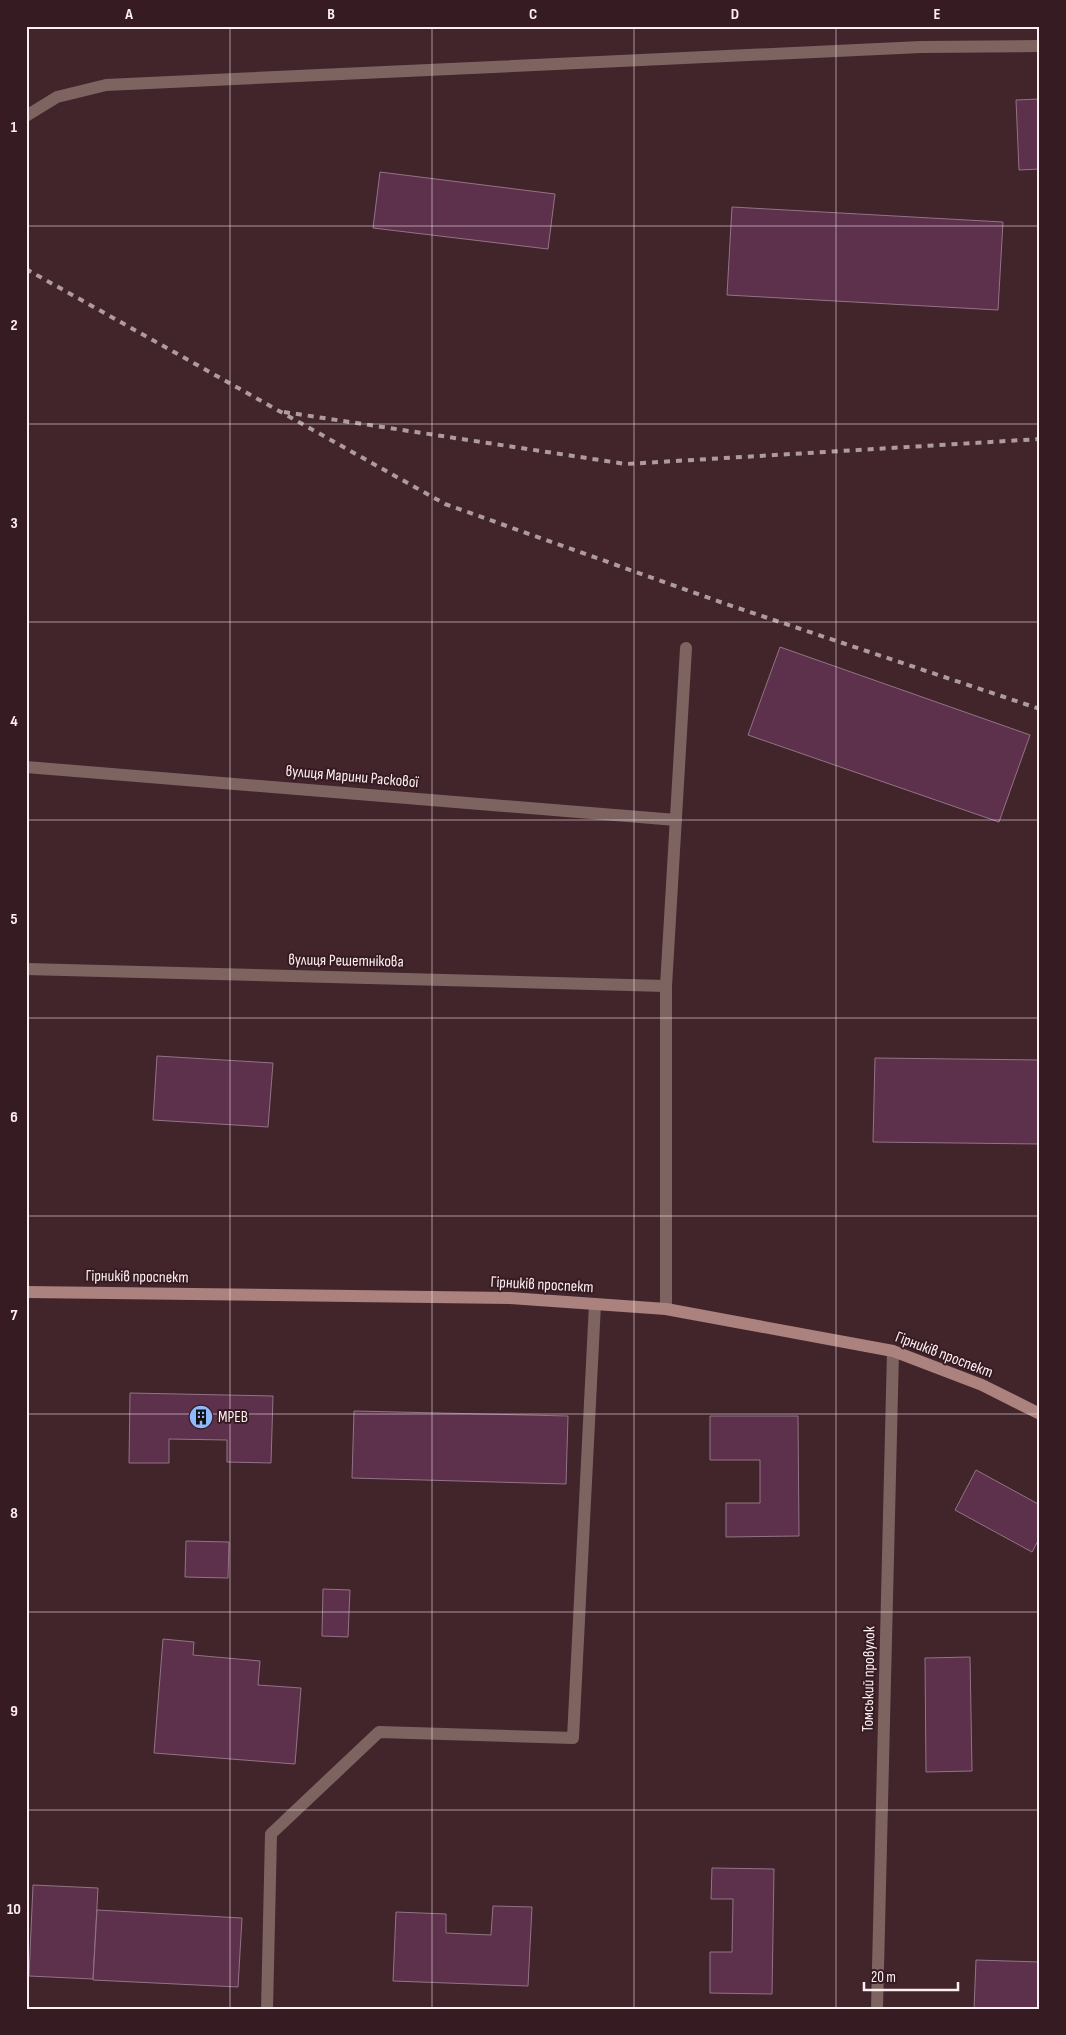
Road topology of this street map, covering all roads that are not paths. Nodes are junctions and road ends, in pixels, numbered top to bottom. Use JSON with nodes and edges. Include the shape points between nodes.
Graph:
{"nodes":[{"id":1,"x":1040,"y":46,"type":"edge"},
{"id":2,"x":26,"y":116,"type":"edge"},
{"id":3,"x":686,"y":648,"type":"dead end"},
{"id":4,"x":26,"y":767,"type":"edge"},
{"id":5,"x":676,"y":820,"type":"junction"},
{"id":6,"x":26,"y":969,"type":"edge"},
{"id":7,"x":666,"y":986,"type":"junction"},
{"id":8,"x":26,"y":1292,"type":"edge"},
{"id":9,"x":595,"y":1304,"type":"junction"},
{"id":10,"x":666,"y":1309,"type":"junction"},
{"id":11,"x":893,"y":1351,"type":"junction"},
{"id":12,"x":1040,"y":1414,"type":"edge"},
{"id":13,"x":267,"y":2009,"type":"edge"},
{"id":14,"x":877,"y":2009,"type":"edge"}],
"edges":[{"from":1,"to":2,"type":"street","via":[[911,47],[106,86],[57,96]]},
{"from":3,"to":5,"type":"street"},
{"from":4,"to":5,"type":"street","name":"вулиця Марини Раскової"},
{"from":5,"to":7,"type":"street"},
{"from":6,"to":7,"type":"street","name":"вулиця Решетнікова"},
{"from":7,"to":10,"type":"street"},
{"from":8,"to":9,"type":"main road","name":"Гірників проспект","via":[[510,1298]]},
{"from":9,"to":10,"type":"main road","name":"Гірників проспект"},
{"from":9,"to":13,"type":"street","via":[[573,1738],[379,1732],[271,1834]]},
{"from":10,"to":11,"type":"main road","name":"Гірників проспект"},
{"from":11,"to":12,"type":"main road","name":"Гірників проспект","via":[[982,1385]]},
{"from":11,"to":14,"type":"street","name":"Томський провулок"}]}
